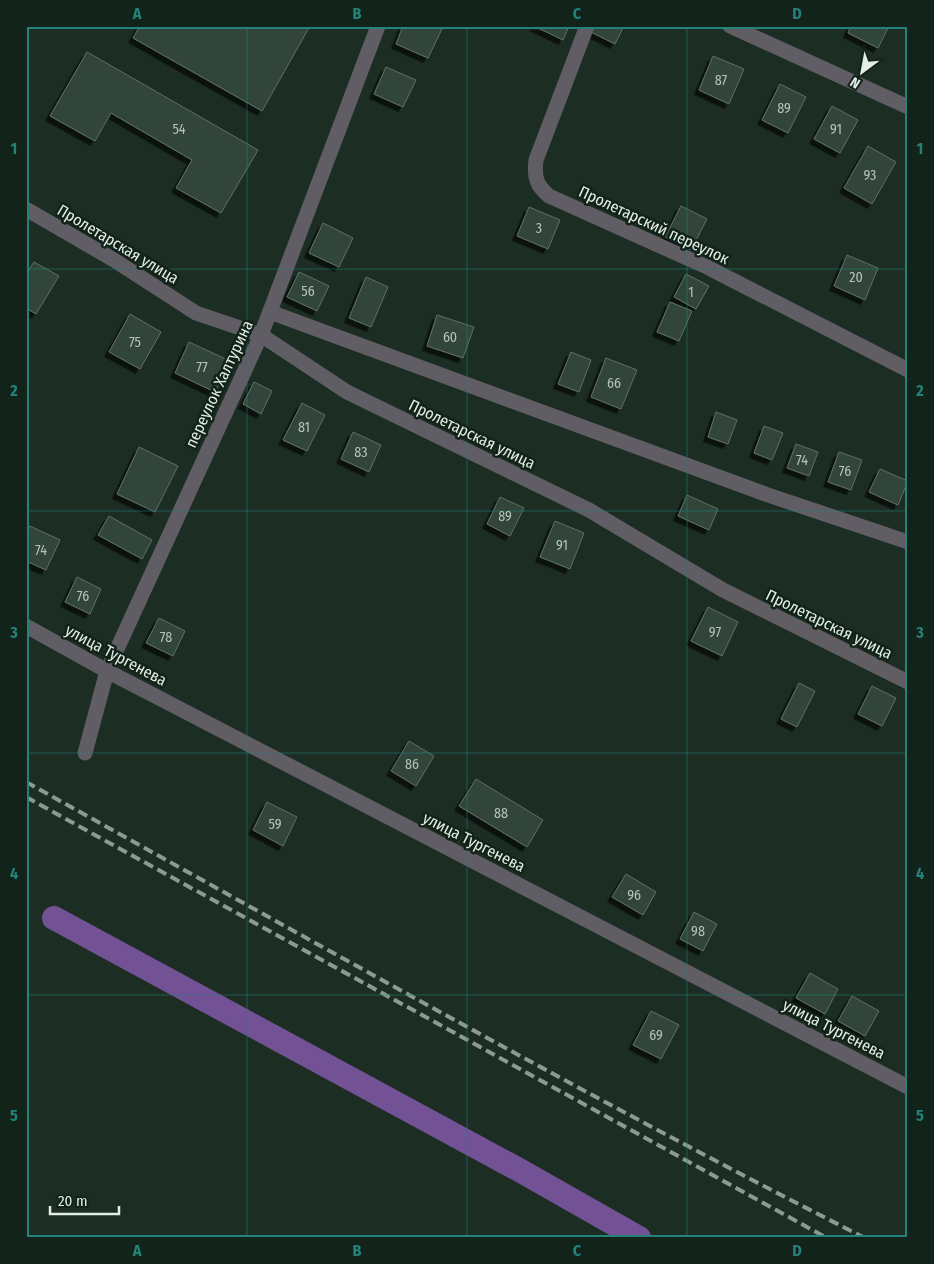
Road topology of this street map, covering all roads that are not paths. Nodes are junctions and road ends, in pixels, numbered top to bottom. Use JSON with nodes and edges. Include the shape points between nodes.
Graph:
{"nodes":[{"id":1,"x":378,"y":26,"type":"edge"},
{"id":2,"x":587,"y":26,"type":"edge"},
{"id":3,"x":730,"y":26,"type":"edge"},
{"id":4,"x":908,"y":107,"type":"edge"},
{"id":5,"x":26,"y":210,"type":"edge"},
{"id":6,"x":270,"y":312,"type":"junction"},
{"id":7,"x":261,"y":336,"type":"junction"},
{"id":8,"x":908,"y":370,"type":"edge"},
{"id":9,"x":908,"y":542,"type":"edge"},
{"id":10,"x":26,"y":626,"type":"edge"},
{"id":11,"x":107,"y":671,"type":"junction"},
{"id":12,"x":908,"y":682,"type":"edge"},
{"id":13,"x":85,"y":752,"type":"dead end"},
{"id":14,"x":908,"y":1087,"type":"edge"}],
"edges":[{"from":1,"to":6,"type":"street","name":"переулок Халтурина"},
{"from":2,"to":8,"type":"street","name":"Пролетарский переулок","via":[[536,160],[534,176],[539,187],[549,196],[707,267]]},
{"from":3,"to":4,"type":"street"},
{"from":5,"to":7,"type":"street","name":"Пролетарская улица","via":[[114,260],[196,313]]},
{"from":6,"to":7,"type":"street","name":"переулок Халтурина"},
{"from":6,"to":9,"type":"street","via":[[749,488]]},
{"from":7,"to":11,"type":"street","name":"переулок Халтурина"},
{"from":7,"to":12,"type":"street","name":"Пролетарская улица","via":[[347,392],[589,510],[723,590]]},
{"from":10,"to":11,"type":"street","name":"улица Тургенева"},
{"from":11,"to":13,"type":"street","name":"переулок Халтурина"},
{"from":11,"to":14,"type":"street","name":"улица Тургенева"}]}
